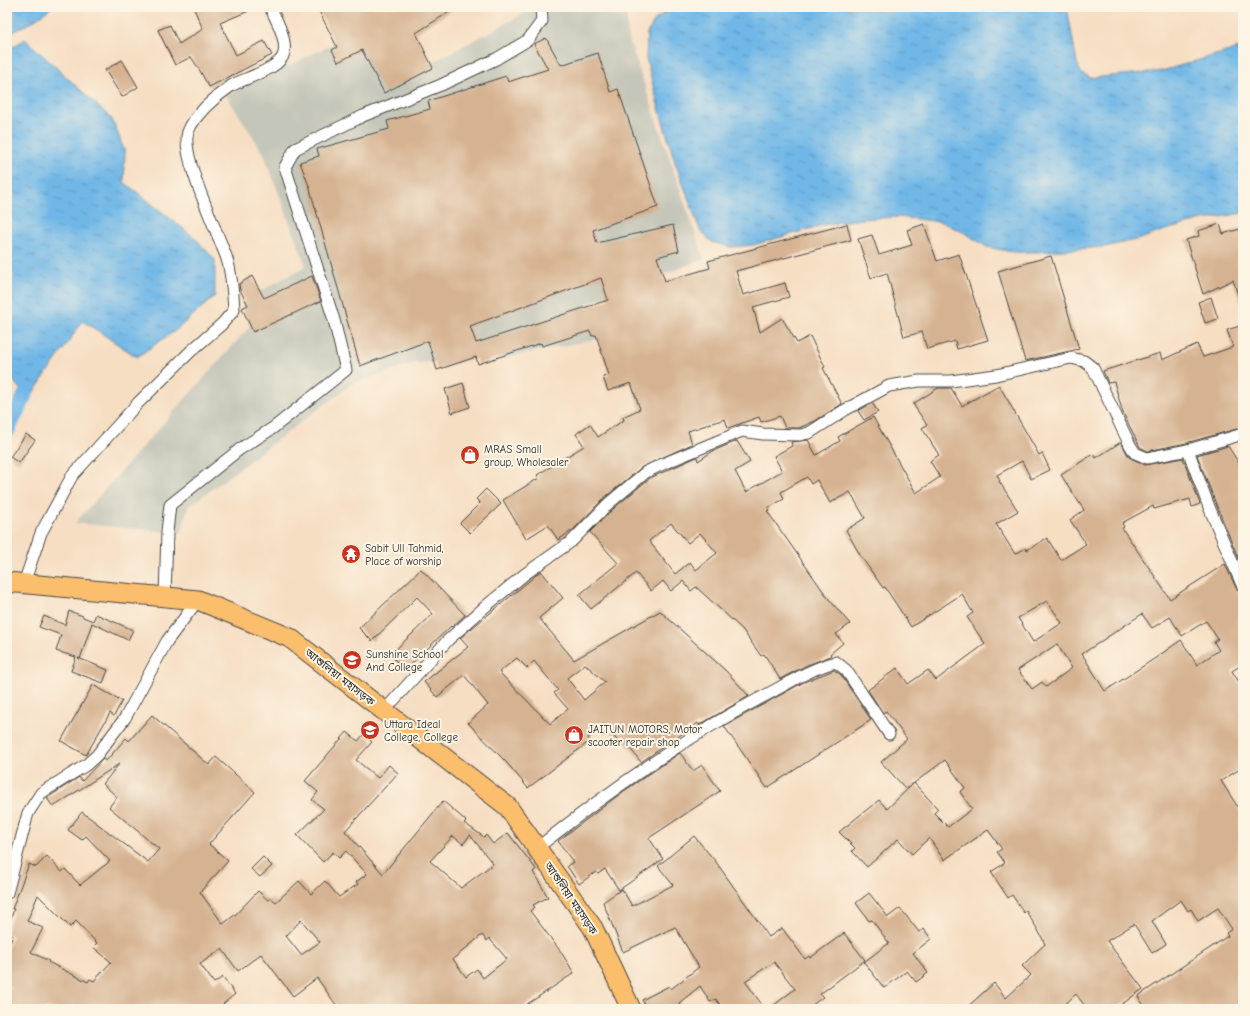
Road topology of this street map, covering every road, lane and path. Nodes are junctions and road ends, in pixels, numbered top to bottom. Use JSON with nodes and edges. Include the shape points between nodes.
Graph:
{"nodes":[{"id":1,"x":270,"y":7,"type":"edge"},
{"id":2,"x":541,"y":7,"type":"edge"},
{"id":3,"x":1243,"y":434,"type":"edge"},
{"id":4,"x":1188,"y":450,"type":"junction"},
{"id":5,"x":16,"y":582,"type":"edge"},
{"id":6,"x":1243,"y":587,"type":"edge"},
{"id":7,"x":165,"y":597,"type":"junction"},
{"id":8,"x":198,"y":600,"type":"junction"},
{"id":9,"x":384,"y":711,"type":"junction"},
{"id":10,"x":889,"y":734,"type":"dead end"},
{"id":11,"x":537,"y":848,"type":"junction"},
{"id":12,"x":7,"y":893,"type":"edge"},
{"id":13,"x":631,"y":1009,"type":"edge"}],
"edges":[{"from":1,"to":5,"type":"street","via":[[283,43],[282,59],[268,69],[231,86],[199,114],[188,134],[187,147],[196,177],[228,260],[234,310],[138,403],[72,476]]},
{"from":2,"to":7,"type":"street","via":[[542,21],[528,40],[496,59],[441,85],[363,116],[295,149],[285,167],[334,320],[346,370],[170,505]]},
{"from":3,"to":4,"type":"street"},
{"from":4,"to":6,"type":"street"},
{"from":4,"to":9,"type":"street","via":[[1147,458],[1135,453],[1094,368],[1084,361],[1071,358],[996,375],[889,386],[809,433],[800,435],[742,431],[646,472],[608,504],[572,541],[525,574],[448,640]]},
{"from":5,"to":7,"type":"highway","name":"আশুলিয়া মহাসড়ক"},
{"from":7,"to":8,"type":"highway","name":"আশুলিয়া মহাসড়ক"},
{"from":8,"to":9,"type":"highway","name":"আশুলিয়া মহাসড়ক","via":[[290,638]]},
{"from":8,"to":12,"type":"street","via":[[167,641],[125,718],[97,755],[86,766],[41,793],[28,813]]},
{"from":9,"to":11,"type":"highway","name":"আশুলিয়া মহাসড়ক","via":[[508,807]]},
{"from":10,"to":11,"type":"street","via":[[846,670],[836,662],[822,665],[742,707],[671,750],[586,809]]},
{"from":11,"to":13,"type":"highway","name":"আশুলিয়া মহাসড়ক","via":[[594,928]]}]}
